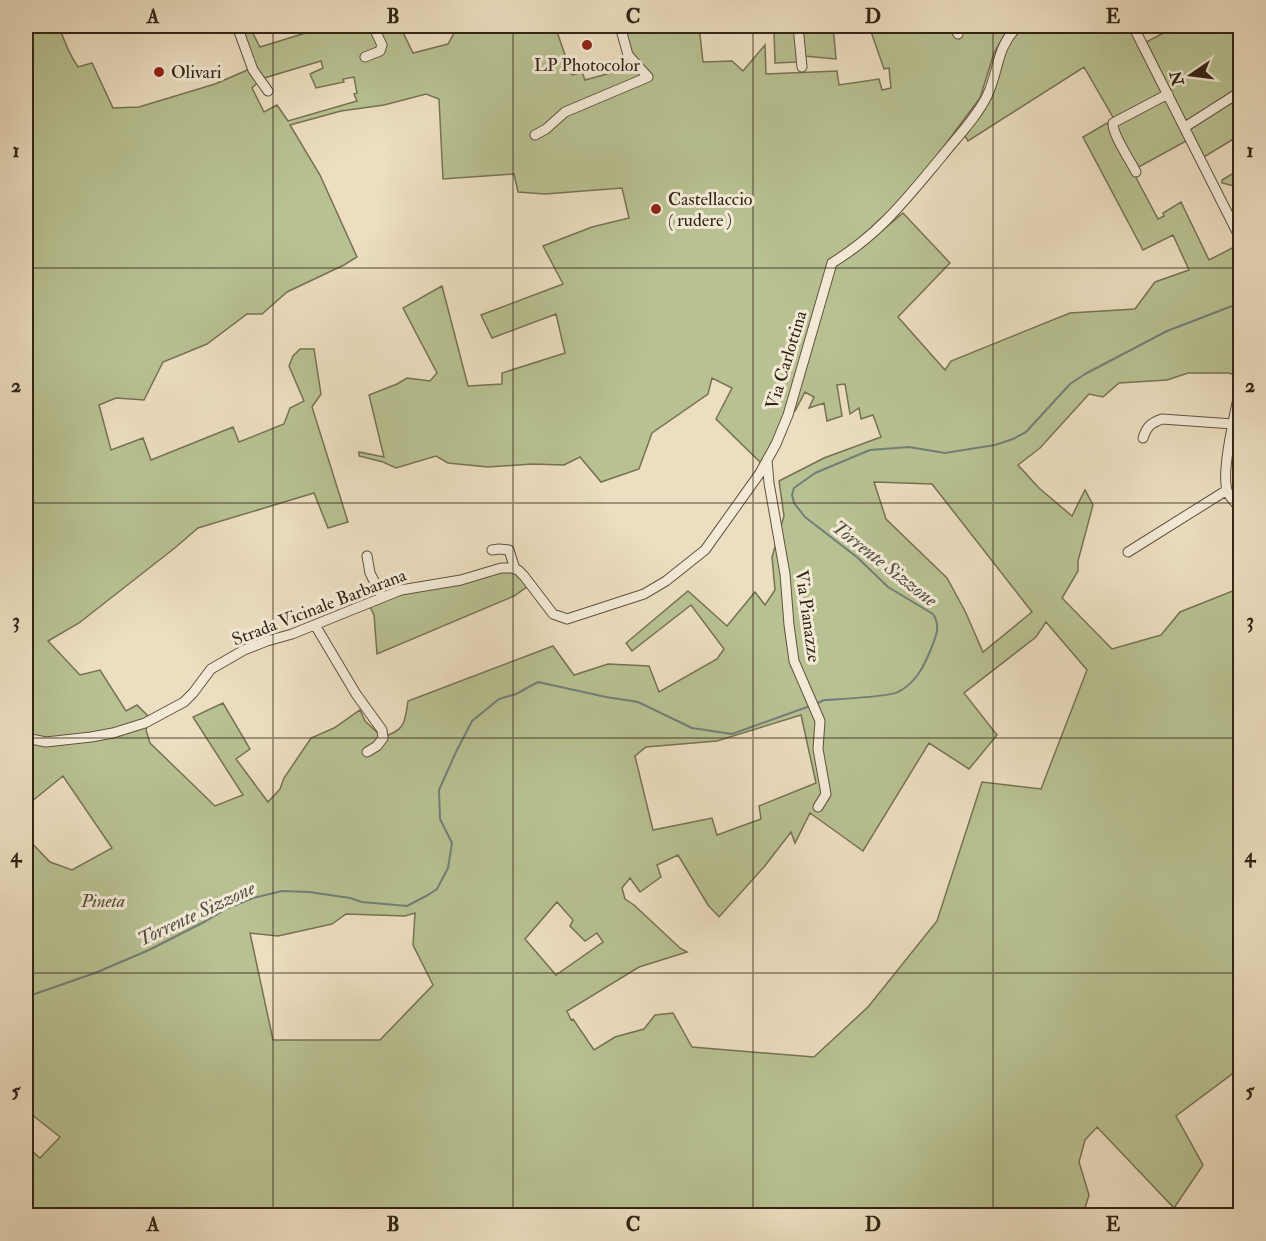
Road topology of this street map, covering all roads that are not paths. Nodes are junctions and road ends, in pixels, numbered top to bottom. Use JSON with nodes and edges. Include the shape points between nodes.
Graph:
{"nodes":[{"id":1,"x":237,"y":26,"type":"edge"},
{"id":2,"x":373,"y":26,"type":"edge"},
{"id":3,"x":620,"y":26,"type":"edge"},
{"id":4,"x":798,"y":26,"type":"edge"},
{"id":5,"x":1018,"y":26,"type":"edge"},
{"id":6,"x":1133,"y":26,"type":"edge"},
{"id":7,"x":365,"y":57,"type":"dead end"},
{"id":8,"x":802,"y":67,"type":"dead end"},
{"id":9,"x":268,"y":91,"type":"dead end"},
{"id":10,"x":1240,"y":92,"type":"edge"},
{"id":11,"x":1168,"y":94,"type":"junction"},
{"id":12,"x":1185,"y":127,"type":"junction"},
{"id":13,"x":535,"y":135,"type":"dead end"},
{"id":14,"x":1136,"y":172,"type":"dead end"},
{"id":15,"x":1240,"y":238,"type":"edge"},
{"id":16,"x":1240,"y":388,"type":"edge"},
{"id":17,"x":1233,"y":424,"type":"junction"},
{"id":18,"x":1143,"y":438,"type":"dead end"},
{"id":19,"x":767,"y":460,"type":"junction"},
{"id":20,"x":1227,"y":490,"type":"junction"},
{"id":21,"x":1240,"y":508,"type":"edge"},
{"id":22,"x":492,"y":550,"type":"dead end"},
{"id":23,"x":1128,"y":552,"type":"dead end"},
{"id":24,"x":367,"y":556,"type":"dead end"},
{"id":25,"x":515,"y":569,"type":"junction"},
{"id":26,"x":382,"y":597,"type":"junction"},
{"id":27,"x":315,"y":625,"type":"junction"},
{"id":28,"x":26,"y":731,"type":"edge"},
{"id":29,"x":368,"y":752,"type":"dead end"},
{"id":30,"x":818,"y":807,"type":"dead end"}],
"edges":[{"from":1,"to":9,"type":"street","via":[[253,70]]},
{"from":2,"to":7,"type":"street","via":[[382,45],[380,51]]},
{"from":3,"to":13,"type":"street","via":[[628,55],[648,77],[565,112]]},
{"from":4,"to":8,"type":"street"},
{"from":5,"to":19,"type":"street","name":"Via Carlottina","via":[[1003,45],[987,95],[972,120],[893,215],[858,247],[832,263],[788,415]]},
{"from":6,"to":11,"type":"street"},
{"from":10,"to":12,"type":"street"},
{"from":11,"to":12,"type":"street"},
{"from":11,"to":14,"type":"street","via":[[1113,123],[1112,128]]},
{"from":12,"to":15,"type":"street"},
{"from":16,"to":17,"type":"street"},
{"from":17,"to":18,"type":"street","via":[[1162,419],[1152,422]]},
{"from":17,"to":20,"type":"street"},
{"from":19,"to":25,"type":"street","name":"Via Carlottina","via":[[705,550],[652,590],[567,619],[553,614]]},
{"from":19,"to":30,"type":"street","name":"Via Pianazze","via":[[794,660],[820,721],[818,749],[826,794]]},
{"from":20,"to":21,"type":"street"},
{"from":20,"to":23,"type":"street"},
{"from":22,"to":25,"type":"street","via":[[509,550]]},
{"from":24,"to":26,"type":"street","via":[[370,573]]},
{"from":25,"to":26,"type":"street","name":"Strada Vicinale Barbarana","via":[[501,568]]},
{"from":26,"to":27,"type":"street","name":"Strada Vicinale Barbarana"},
{"from":27,"to":28,"type":"street","name":"Strada Vicinale Barbarana","via":[[267,640],[224,661],[211,669],[184,702],[145,723],[113,733],[46,742],[31,740]]},
{"from":27,"to":29,"type":"street","via":[[382,730],[377,746]]}]}
